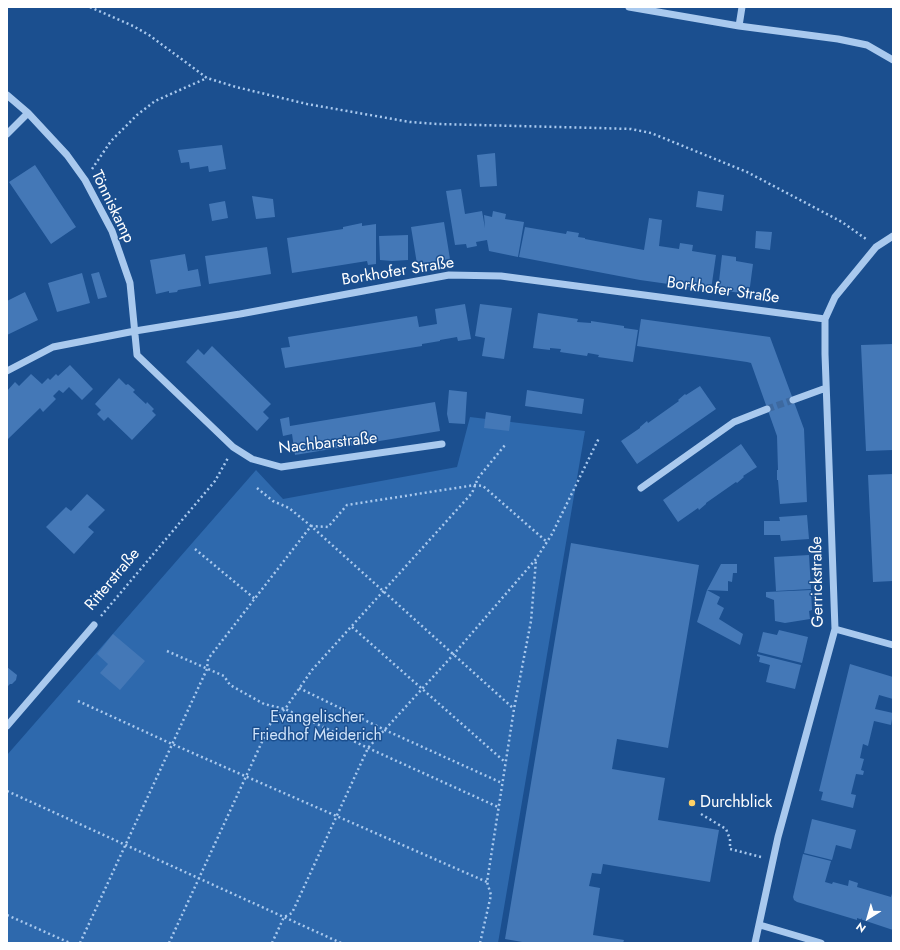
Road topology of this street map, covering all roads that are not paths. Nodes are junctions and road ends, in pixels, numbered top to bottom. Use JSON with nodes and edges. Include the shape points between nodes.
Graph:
{"nodes":[{"id":1,"x":629,"y":7,"type":"edge"},
{"id":2,"x":742,"y":7,"type":"edge"},
{"id":3,"x":739,"y":26,"type":"junction"},
{"id":4,"x":893,"y":60,"type":"edge"},
{"id":5,"x":7,"y":95,"type":"edge"},
{"id":6,"x":28,"y":113,"type":"junction"},
{"id":7,"x":7,"y":134,"type":"edge"},
{"id":8,"x":893,"y":236,"type":"edge"},
{"id":9,"x":825,"y":319,"type":"junction"},
{"id":10,"x":135,"y":331,"type":"junction"},
{"id":11,"x":7,"y":371,"type":"edge"},
{"id":12,"x":826,"y":388,"type":"junction"},
{"id":13,"x":793,"y":400,"type":"tunnel mouth"},
{"id":14,"x":767,"y":409,"type":"tunnel mouth"},
{"id":15,"x":442,"y":444,"type":"dead end"},
{"id":16,"x":641,"y":488,"type":"dead end"},
{"id":17,"x":94,"y":625,"type":"road end"},
{"id":18,"x":834,"y":629,"type":"junction"},
{"id":19,"x":893,"y":644,"type":"edge"},
{"id":20,"x":7,"y":726,"type":"edge"},
{"id":21,"x":760,"y":925,"type":"junction"},
{"id":22,"x":756,"y":943,"type":"edge"},
{"id":23,"x":821,"y":943,"type":"edge"}],
"edges":[{"from":1,"to":3,"type":"street"},
{"from":2,"to":3,"type":"street"},
{"from":3,"to":4,"type":"street","via":[[867,44]]},
{"from":5,"to":6,"type":"street","name":"Tönniskamp"},
{"from":6,"to":7,"type":"street"},
{"from":6,"to":10,"type":"street","name":"Tönniskamp","via":[[68,155],[85,180],[112,231],[130,283]]},
{"from":8,"to":9,"type":"street","name":"Gerrickstraße","via":[[876,247],[835,297]]},
{"from":9,"to":10,"type":"street","name":"Borkhofer Straße","via":[[501,276],[449,275]]},
{"from":9,"to":12,"type":"street","name":"Gerrickstraße"},
{"from":10,"to":11,"type":"street","name":"Borkhofer Straße","via":[[53,347]]},
{"from":10,"to":15,"type":"street","name":"Nachbarstraße","via":[[137,355],[233,447],[252,459],[281,467]]},
{"from":12,"to":13,"type":"street"},
{"from":12,"to":18,"type":"street","name":"Gerrickstraße"},
{"from":14,"to":16,"type":"street","via":[[734,422]]},
{"from":17,"to":20,"type":"street","name":"Ritterstraße"},
{"from":18,"to":19,"type":"street"},
{"from":18,"to":21,"type":"street","name":"Gerrickstraße","via":[[778,837]]},
{"from":21,"to":22,"type":"street","name":"Gerrickstraße"},
{"from":21,"to":23,"type":"street"}]}
